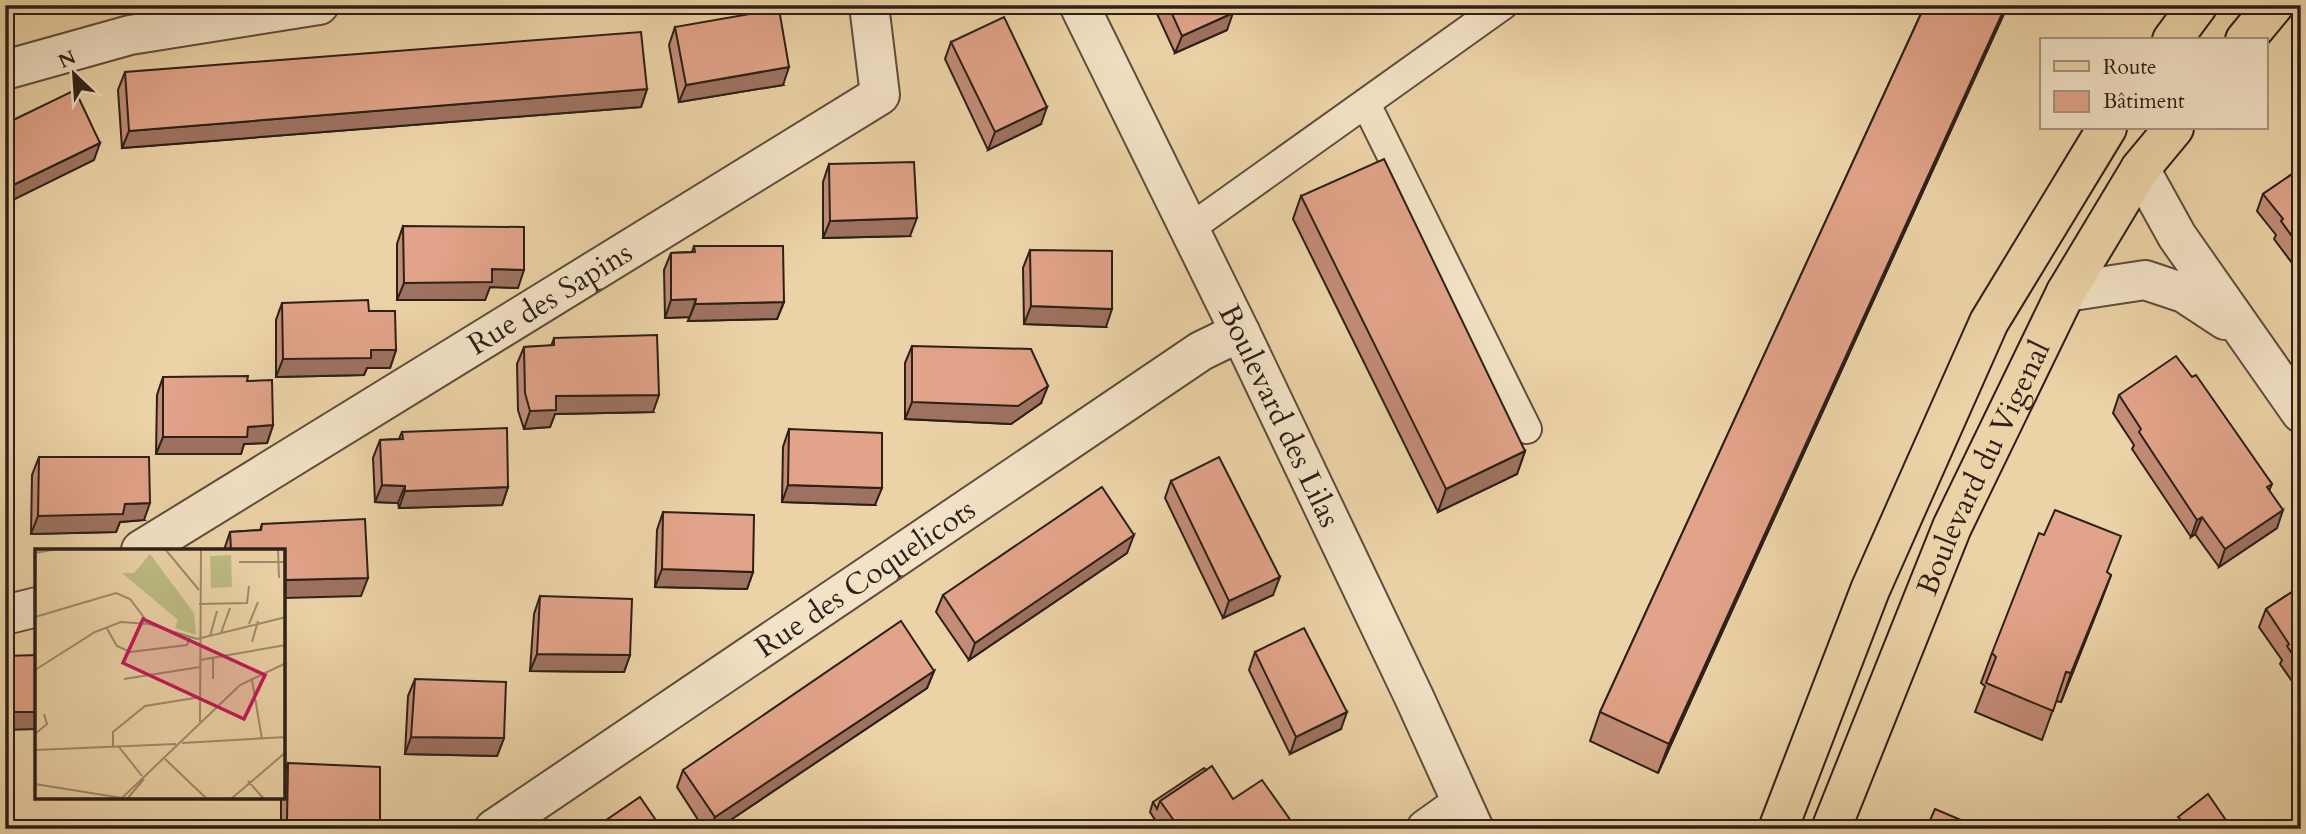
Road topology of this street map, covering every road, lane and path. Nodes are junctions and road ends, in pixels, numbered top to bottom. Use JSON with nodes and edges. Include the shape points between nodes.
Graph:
{"nodes":[{"id":1,"x":319,"y":5,"type":"edge"},
{"id":2,"x":869,"y":5,"type":"edge"},
{"id":3,"x":1079,"y":5,"type":"edge"},
{"id":4,"x":1503,"y":5,"type":"edge"},
{"id":5,"x":2198,"y":5,"type":"edge"},
{"id":6,"x":2274,"y":5,"type":"edge"},
{"id":7,"x":122,"y":20,"type":"edge"},
{"id":8,"x":2173,"y":38,"type":"edge"},
{"id":9,"x":2247,"y":38,"type":"edge"},
{"id":10,"x":5,"y":70,"type":"edge"},
{"id":11,"x":1366,"y":104,"type":"junction"},
{"id":12,"x":2107,"y":130,"type":"edge"},
{"id":13,"x":2172,"y":130,"type":"edge"},
{"id":14,"x":2140,"y":169,"type":"junction"},
{"id":15,"x":1189,"y":229,"type":"junction"},
{"id":16,"x":2066,"y":292,"type":"junction"},
{"id":17,"x":2242,"y":330,"type":"junction"},
{"id":18,"x":1240,"y":332,"type":"junction"},
{"id":19,"x":2301,"y":413,"type":"edge"},
{"id":20,"x":1527,"y":429,"type":"dead end"},
{"id":21,"x":144,"y":549,"type":"edge"},
{"id":22,"x":35,"y":608,"type":"edge"},
{"id":23,"x":5,"y":615,"type":"edge"},
{"id":24,"x":1468,"y":817,"type":"edge"},
{"id":25,"x":495,"y":829,"type":"edge"},
{"id":26,"x":1426,"y":829,"type":"edge"},
{"id":27,"x":1778,"y":829,"type":"edge"},
{"id":28,"x":1831,"y":829,"type":"edge"}],
"edges":[{"from":1,"to":7,"type":"street"},
{"from":2,"to":21,"type":"street","name":"Rue des Sapins","via":[[880,95]]},
{"from":3,"to":15,"type":"street","name":"Boulevard des Lilas"},
{"from":4,"to":11,"type":"lane"},
{"from":5,"to":8,"type":"main road"},
{"from":6,"to":9,"type":"main road"},
{"from":7,"to":10,"type":"street"},
{"from":11,"to":15,"type":"lane"},
{"from":11,"to":20,"type":"lane"},
{"from":12,"to":27,"type":"main road","name":"Boulevard du Vigenal","via":[[1989,323],[1870,590]]},
{"from":13,"to":14,"type":"main road","name":"Boulevard du Vigenal"},
{"from":14,"to":16,"type":"main road","name":"Boulevard du Vigenal"},
{"from":14,"to":17,"type":"street","via":[[2177,236]]},
{"from":15,"to":18,"type":"street","name":"Boulevard des Lilas"},
{"from":16,"to":17,"type":"street","via":[[2145,280],[2184,293]]},
{"from":16,"to":28,"type":"main road","name":"Boulevard du Vigenal","via":[[1952,527]]},
{"from":17,"to":19,"type":"street"},
{"from":18,"to":24,"type":"street","name":"Boulevard des Lilas"},
{"from":18,"to":25,"type":"street","name":"Rue des Coquelicots","via":[[1201,351]]},
{"from":22,"to":23,"type":"street"},
{"from":24,"to":26,"type":"street"}]}
